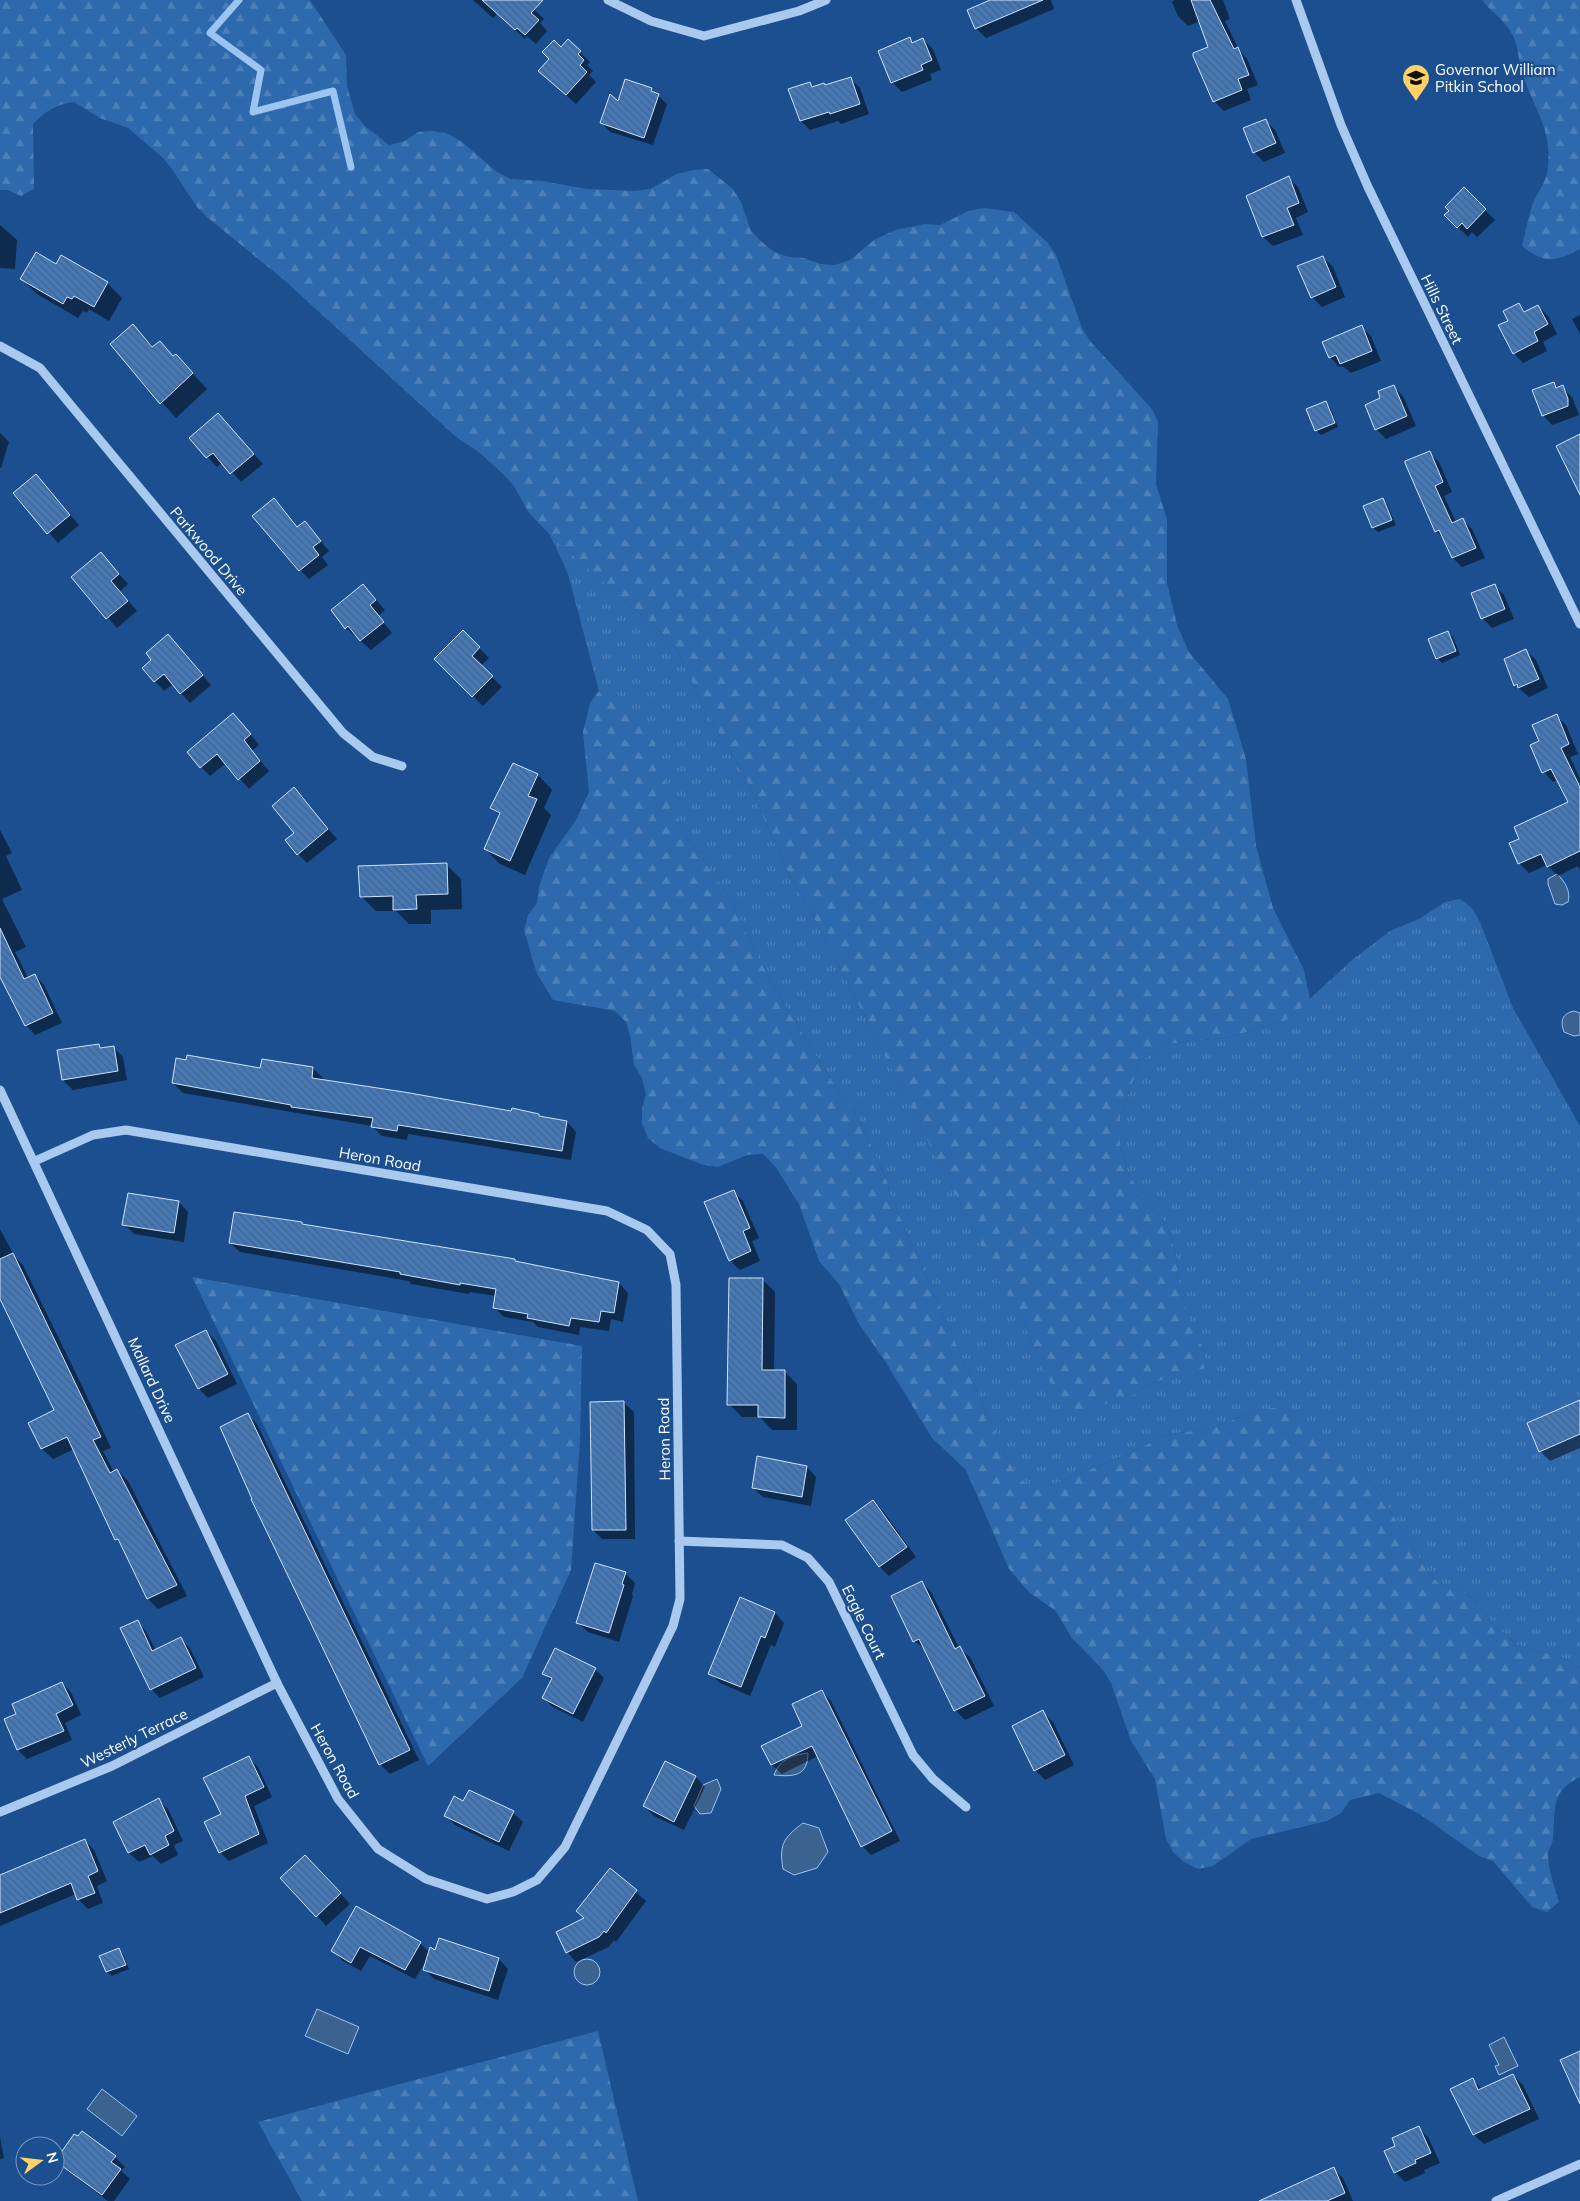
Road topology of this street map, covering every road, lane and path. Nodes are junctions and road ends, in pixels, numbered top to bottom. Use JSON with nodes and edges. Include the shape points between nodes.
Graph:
{"nodes":[{"id":1,"x":608,"y":0,"type":"edge"},
{"id":2,"x":826,"y":0,"type":"edge"},
{"id":3,"x":1296,"y":0,"type":"edge"},
{"id":4,"x":0,"y":346,"type":"edge"},
{"id":5,"x":1580,"y":624,"type":"edge"},
{"id":6,"x":402,"y":766,"type":"dead end"},
{"id":7,"x":0,"y":1090,"type":"edge"},
{"id":8,"x":35,"y":1161,"type":"junction"},
{"id":9,"x":679,"y":1541,"type":"junction"},
{"id":10,"x":277,"y":1683,"type":"junction"},
{"id":11,"x":966,"y":1807,"type":"dead end"},
{"id":12,"x":0,"y":1812,"type":"edge"},
{"id":13,"x":1580,"y":2164,"type":"edge"},
{"id":14,"x":1496,"y":2201,"type":"edge"}],
"edges":[{"from":1,"to":2,"type":"street","via":[[651,21],[704,36],[799,11]]},
{"from":3,"to":5,"type":"street","name":"Hills Street","via":[[1368,187]]},
{"from":4,"to":6,"type":"street","name":"Parkwood Drive","via":[[40,368],[343,733],[373,757]]},
{"from":7,"to":8,"type":"street","name":"Mallard Drive"},
{"from":8,"to":9,"type":"street","name":"Heron Road","via":[[93,1135],[126,1130],[607,1211],[647,1230],[670,1254],[676,1285]]},
{"from":8,"to":10,"type":"street","name":"Mallard Drive"},
{"from":9,"to":10,"type":"street","name":"Heron Road","via":[[680,1599],[670,1632],[565,1847],[538,1880],[513,1892],[487,1899],[426,1880],[378,1849],[338,1799]]},
{"from":9,"to":11,"type":"street","name":"Eagle Court","via":[[782,1545],[808,1558],[829,1582],[913,1755],[933,1779]]},
{"from":10,"to":12,"type":"street","name":"Westerly Terrace","via":[[112,1766]]},
{"from":13,"to":14,"type":"street"}]}
